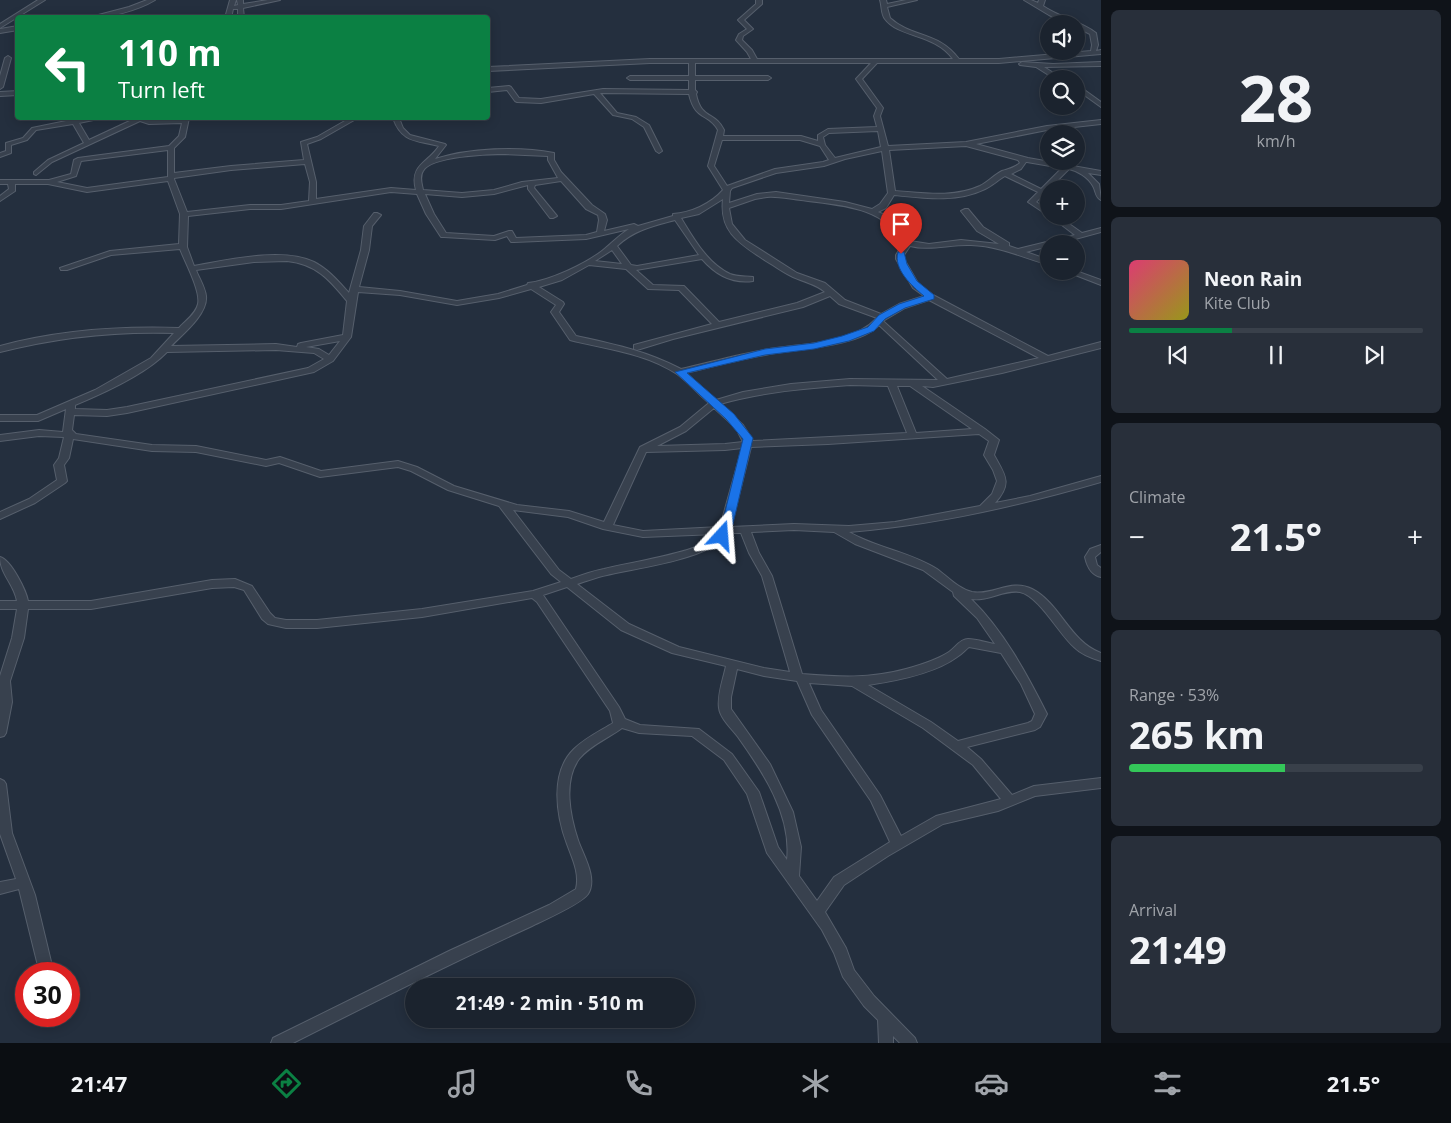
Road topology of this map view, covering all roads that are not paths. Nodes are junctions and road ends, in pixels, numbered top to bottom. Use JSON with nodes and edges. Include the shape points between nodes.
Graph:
{"nodes":[{"id":1,"x":42,"y":0,"type":"edge"},
{"id":2,"x":152,"y":0,"type":"edge"},
{"id":3,"x":233,"y":0,"type":"edge"},
{"id":4,"x":240,"y":0,"type":"edge"},
{"id":5,"x":277,"y":0,"type":"edge"},
{"id":6,"x":759,"y":0,"type":"edge"},
{"id":7,"x":914,"y":0,"type":"edge"},
{"id":8,"x":1027,"y":0,"type":"edge"},
{"id":9,"x":884,"y":3,"type":"edge"},
{"id":10,"x":1041,"y":3,"type":"edge"},
{"id":11,"x":232,"y":8,"type":"junction"},
{"id":12,"x":241,"y":8,"type":"junction"},
{"id":13,"x":18,"y":15,"type":"edge"},
{"id":14,"x":104,"y":15,"type":"edge"},
{"id":15,"x":229,"y":15,"type":"edge"},
{"id":16,"x":241,"y":15,"type":"edge"},
{"id":17,"x":1054,"y":15,"type":"edge"},
{"id":18,"x":15,"y":17,"type":"edge"},
{"id":19,"x":0,"y":26,"type":"edge"},
{"id":20,"x":15,"y":28,"type":"edge"},
{"id":21,"x":1085,"y":29,"type":"edge"},
{"id":22,"x":0,"y":31,"type":"edge"},
{"id":23,"x":1101,"y":52,"type":"edge"},
{"id":24,"x":1093,"y":53,"type":"junction"},
{"id":25,"x":8,"y":58,"type":"dead end"},
{"id":26,"x":692,"y":60,"type":"junction"},
{"id":27,"x":754,"y":60,"type":"junction"},
{"id":28,"x":999,"y":61,"type":"junction"},
{"id":29,"x":623,"y":62,"type":"junction"},
{"id":30,"x":875,"y":62,"type":"junction"},
{"id":31,"x":958,"y":62,"type":"junction"},
{"id":32,"x":1101,"y":64,"type":"edge"},
{"id":33,"x":1034,"y":65,"type":"junction"},
{"id":34,"x":490,"y":69,"type":"edge"},
{"id":35,"x":1043,"y":70,"type":"edge"},
{"id":36,"x":692,"y":77,"type":"junction"},
{"id":37,"x":630,"y":78,"type":"junction"},
{"id":38,"x":768,"y":78,"type":"dead end"},
{"id":39,"x":0,"y":87,"type":"edge"},
{"id":40,"x":490,"y":90,"type":"edge"},
{"id":41,"x":594,"y":92,"type":"junction"},
{"id":42,"x":635,"y":92,"type":"junction"},
{"id":43,"x":694,"y":92,"type":"junction"},
{"id":44,"x":15,"y":93,"type":"edge"},
{"id":45,"x":1085,"y":93,"type":"edge"},
{"id":46,"x":0,"y":94,"type":"edge"},
{"id":47,"x":1101,"y":105,"type":"edge"},
{"id":48,"x":70,"y":120,"type":"edge"},
{"id":49,"x":75,"y":120,"type":"edge"},
{"id":50,"x":134,"y":120,"type":"edge"},
{"id":51,"x":144,"y":120,"type":"edge"},
{"id":52,"x":174,"y":120,"type":"edge"},
{"id":53,"x":186,"y":120,"type":"edge"},
{"id":54,"x":350,"y":120,"type":"edge"},
{"id":55,"x":397,"y":120,"type":"edge"},
{"id":56,"x":1101,"y":122,"type":"edge"},
{"id":57,"x":880,"y":129,"type":"junction"},
{"id":58,"x":718,"y":138,"type":"junction"},
{"id":59,"x":87,"y":143,"type":"junction"},
{"id":60,"x":966,"y":144,"type":"junction"},
{"id":61,"x":822,"y":145,"type":"junction"},
{"id":62,"x":171,"y":148,"type":"junction"},
{"id":63,"x":885,"y":148,"type":"junction"},
{"id":64,"x":659,"y":151,"type":"dead end"},
{"id":65,"x":0,"y":155,"type":"edge"},
{"id":66,"x":1021,"y":158,"type":"junction"},
{"id":67,"x":833,"y":160,"type":"junction"},
{"id":68,"x":309,"y":162,"type":"junction"},
{"id":69,"x":1040,"y":162,"type":"edge"},
{"id":70,"x":426,"y":164,"type":"junction"},
{"id":71,"x":1101,"y":165,"type":"edge"},
{"id":72,"x":1085,"y":167,"type":"edge"},
{"id":73,"x":1068,"y":170,"type":"edge"},
{"id":74,"x":1078,"y":170,"type":"edge"},
{"id":75,"x":1082,"y":171,"type":"junction"},
{"id":76,"x":36,"y":173,"type":"dead end"},
{"id":77,"x":1101,"y":173,"type":"edge"},
{"id":78,"x":1004,"y":174,"type":"junction"},
{"id":79,"x":171,"y":178,"type":"junction"},
{"id":80,"x":563,"y":179,"type":"junction"},
{"id":81,"x":1056,"y":180,"type":"edge"},
{"id":82,"x":0,"y":182,"type":"edge"},
{"id":83,"x":10,"y":182,"type":"junction"},
{"id":84,"x":48,"y":182,"type":"junction"},
{"id":85,"x":532,"y":182,"type":"junction"},
{"id":86,"x":421,"y":191,"type":"junction"},
{"id":87,"x":727,"y":191,"type":"junction"},
{"id":88,"x":1040,"y":192,"type":"edge"},
{"id":89,"x":892,"y":193,"type":"junction"},
{"id":90,"x":1040,"y":193,"type":"edge"},
{"id":91,"x":1101,"y":198,"type":"edge"},
{"id":92,"x":0,"y":199,"type":"edge"},
{"id":93,"x":312,"y":202,"type":"junction"},
{"id":94,"x":725,"y":207,"type":"junction"},
{"id":95,"x":1040,"y":208,"type":"edge"},
{"id":96,"x":965,"y":211,"type":"dead end"},
{"id":97,"x":872,"y":212,"type":"junction"},
{"id":98,"x":184,"y":214,"type":"junction"},
{"id":99,"x":377,"y":215,"type":"dead end"},
{"id":100,"x":553,"y":216,"type":"dead end"},
{"id":101,"x":676,"y":216,"type":"junction"},
{"id":102,"x":652,"y":222,"type":"junction"},
{"id":103,"x":1066,"y":225,"type":"edge"},
{"id":104,"x":1101,"y":230,"type":"edge"},
{"id":105,"x":600,"y":234,"type":"junction"},
{"id":106,"x":1080,"y":235,"type":"joint"},
{"id":107,"x":907,"y":243,"type":"junction"},
{"id":108,"x":183,"y":246,"type":"junction"},
{"id":109,"x":612,"y":246,"type":"junction"},
{"id":110,"x":1040,"y":246,"type":"edge"},
{"id":111,"x":1009,"y":247,"type":"junction"},
{"id":112,"x":1020,"y":251,"type":"junction"},
{"id":113,"x":705,"y":256,"type":"junction"},
{"id":114,"x":1040,"y":259,"type":"edge"},
{"id":115,"x":590,"y":263,"type":"dead end"},
{"id":116,"x":64,"y":268,"type":"dead end"},
{"id":117,"x":194,"y":268,"type":"junction"},
{"id":118,"x":629,"y":268,"type":"junction"},
{"id":119,"x":1085,"y":276,"type":"edge"},
{"id":120,"x":1101,"y":277,"type":"edge"},
{"id":121,"x":1090,"y":278,"type":"junction"},
{"id":122,"x":750,"y":279,"type":"dead end"},
{"id":123,"x":1101,"y":283,"type":"edge"},
{"id":124,"x":531,"y":285,"type":"junction"},
{"id":125,"x":354,"y":289,"type":"junction"},
{"id":126,"x":832,"y":292,"type":"junction"},
{"id":127,"x":930,"y":297,"type":"junction"},
{"id":128,"x":351,"y":301,"type":"junction"},
{"id":129,"x":881,"y":319,"type":"junction"},
{"id":130,"x":717,"y":325,"type":"junction"},
{"id":131,"x":182,"y":331,"type":"junction"},
{"id":132,"x":347,"y":337,"type":"junction"},
{"id":133,"x":1101,"y":345,"type":"edge"},
{"id":134,"x":636,"y":347,"type":"dead end"},
{"id":135,"x":292,"y":348,"type":"junction"},
{"id":136,"x":0,"y":349,"type":"edge"},
{"id":137,"x":166,"y":349,"type":"junction"},
{"id":138,"x":330,"y":358,"type":"junction"},
{"id":139,"x":1046,"y":358,"type":"junction"},
{"id":140,"x":680,"y":372,"type":"junction"},
{"id":141,"x":944,"y":381,"type":"junction"},
{"id":142,"x":892,"y":383,"type":"junction"},
{"id":143,"x":912,"y":383,"type":"junction"},
{"id":144,"x":714,"y":403,"type":"junction"},
{"id":145,"x":71,"y":409,"type":"junction"},
{"id":146,"x":0,"y":418,"type":"edge"},
{"id":147,"x":982,"y":432,"type":"junction"},
{"id":148,"x":69,"y":435,"type":"junction"},
{"id":149,"x":913,"y":436,"type":"junction"},
{"id":150,"x":0,"y":438,"type":"edge"},
{"id":151,"x":748,"y":443,"type":"junction"},
{"id":152,"x":643,"y":448,"type":"junction"},
{"id":153,"x":1100,"y":482,"type":"edge"},
{"id":154,"x":501,"y":503,"type":"junction"},
{"id":155,"x":982,"y":509,"type":"junction"},
{"id":156,"x":0,"y":516,"type":"edge"},
{"id":157,"x":607,"y":527,"type":"junction"},
{"id":158,"x":833,"y":528,"type":"junction"},
{"id":159,"x":745,"y":530,"type":"junction"},
{"id":160,"x":725,"y":531,"type":"junction"},
{"id":161,"x":1101,"y":548,"type":"edge"},
{"id":162,"x":0,"y":560,"type":"edge"},
{"id":163,"x":1101,"y":574,"type":"edge"},
{"id":164,"x":567,"y":584,"type":"junction"},
{"id":165,"x":951,"y":584,"type":"junction"},
{"id":166,"x":534,"y":594,"type":"junction"},
{"id":167,"x":0,"y":605,"type":"edge"},
{"id":168,"x":23,"y":606,"type":"junction"},
{"id":169,"x":1005,"y":650,"type":"junction"},
{"id":170,"x":1101,"y":657,"type":"edge"},
{"id":171,"x":732,"y":664,"type":"junction"},
{"id":172,"x":799,"y":678,"type":"junction"},
{"id":173,"x":854,"y":682,"type":"junction"},
{"id":174,"x":619,"y":722,"type":"junction"},
{"id":175,"x":0,"y":733,"type":"edge"},
{"id":176,"x":955,"y":746,"type":"junction"},
{"id":177,"x":1101,"y":783,"type":"edge"},
{"id":178,"x":0,"y":784,"type":"edge"},
{"id":179,"x":1010,"y":801,"type":"junction"},
{"id":180,"x":898,"y":844,"type":"junction"},
{"id":181,"x":792,"y":876,"type":"junction"},
{"id":182,"x":24,"y":882,"type":"junction"},
{"id":183,"x":0,"y":888,"type":"edge"},
{"id":184,"x":818,"y":911,"type":"junction"},
{"id":185,"x":44,"y":962,"type":"edge"},
{"id":186,"x":885,"y":1017,"type":"junction"},
{"id":187,"x":278,"y":1043,"type":"edge"},
{"id":188,"x":886,"y":1043,"type":"edge"},
{"id":189,"x":910,"y":1043,"type":"edge"}],
"edges":[{"from":1,"to":13,"type":"street"},
{"from":2,"to":14,"type":"street"},
{"from":3,"to":11,"type":"street"},
{"from":4,"to":12,"type":"street"},
{"from":5,"to":12,"type":"street"},
{"from":6,"to":27,"type":"street","via":[[752,12],[741,20],[750,29],[739,40]]},
{"from":7,"to":9,"type":"street"},
{"from":8,"to":10,"type":"street"},
{"from":9,"to":31,"type":"street","via":[[890,22],[942,44]]},
{"from":10,"to":17,"type":"street"},
{"from":11,"to":12,"type":"street"},
{"from":11,"to":15,"type":"street"},
{"from":12,"to":16,"type":"street"},
{"from":18,"to":19,"type":"street"},
{"from":20,"to":22,"type":"street"},
{"from":21,"to":24,"type":"street","via":[[1093,33]]},
{"from":23,"to":24,"type":"street"},
{"from":24,"to":28,"type":"street"},
{"from":25,"to":39,"type":"street"},
{"from":26,"to":27,"type":"street"},
{"from":26,"to":29,"type":"street"},
{"from":26,"to":36,"type":"street"},
{"from":27,"to":30,"type":"street"},
{"from":28,"to":31,"type":"street"},
{"from":28,"to":33,"type":"street"},
{"from":29,"to":34,"type":"street"},
{"from":29,"to":37,"type":"street"},
{"from":30,"to":31,"type":"street"},
{"from":30,"to":57,"type":"street","via":[[859,79],[880,108],[877,115]]},
{"from":32,"to":33,"type":"street"},
{"from":33,"to":35,"type":"street"},
{"from":36,"to":37,"type":"street"},
{"from":36,"to":38,"type":"street"},
{"from":36,"to":43,"type":"street"},
{"from":37,"to":42,"type":"street"},
{"from":40,"to":41,"type":"street","via":[[509,88],[518,100],[536,101]]},
{"from":41,"to":42,"type":"street"},
{"from":41,"to":64,"type":"street","via":[[615,114],[634,118],[648,126]]},
{"from":42,"to":43,"type":"street"},
{"from":43,"to":58,"type":"street","via":[[699,111],[720,127]]},
{"from":44,"to":46,"type":"street"},
{"from":45,"to":47,"type":"street"},
{"from":48,"to":65,"type":"street","via":[[34,130],[25,139],[8,144],[9,152]]},
{"from":49,"to":59,"type":"street"},
{"from":50,"to":59,"type":"street"},
{"from":51,"to":52,"type":"street"},
{"from":53,"to":62,"type":"street","via":[[182,137]]},
{"from":54,"to":68,"type":"street","via":[[319,138],[304,142]]},
{"from":55,"to":70,"type":"street","via":[[400,129],[408,136],[443,145]]},
{"from":56,"to":60,"type":"street","via":[[1047,128]]},
{"from":57,"to":61,"type":"street","via":[[825,131],[820,135]]},
{"from":57,"to":63,"type":"street"},
{"from":58,"to":61,"type":"street","via":[[794,137]]},
{"from":58,"to":87,"type":"street","via":[[711,166]]},
{"from":59,"to":76,"type":"street","via":[[50,161]]},
{"from":60,"to":63,"type":"street"},
{"from":60,"to":66,"type":"street"},
{"from":61,"to":67,"type":"street"},
{"from":62,"to":79,"type":"street"},
{"from":62,"to":84,"type":"street","via":[[80,159],[74,175]]},
{"from":63,"to":67,"type":"street"},
{"from":63,"to":89,"type":"street"},
{"from":66,"to":69,"type":"street"},
{"from":66,"to":78,"type":"street","via":[[1022,166]]},
{"from":67,"to":87,"type":"street","via":[[775,171],[730,187]]},
{"from":68,"to":79,"type":"street","via":[[231,168]]},
{"from":68,"to":93,"type":"street"},
{"from":70,"to":80,"type":"street","via":[[456,155],[500,150],[551,154],[551,160]]},
{"from":70,"to":86,"type":"street","via":[[417,177]]},
{"from":71,"to":72,"type":"street"},
{"from":73,"to":81,"type":"street"},
{"from":74,"to":75,"type":"street"},
{"from":75,"to":77,"type":"street"},
{"from":75,"to":91,"type":"street","via":[[1096,184]]},
{"from":78,"to":88,"type":"street"},
{"from":78,"to":89,"type":"street","via":[[984,187],[959,194]]},
{"from":79,"to":84,"type":"street","via":[[87,190]]},
{"from":79,"to":98,"type":"street"},
{"from":80,"to":85,"type":"street"},
{"from":80,"to":105,"type":"street","via":[[589,207],[601,214]]},
{"from":82,"to":83,"type":"street"},
{"from":83,"to":84,"type":"street"},
{"from":83,"to":92,"type":"street","via":[[13,190]]},
{"from":85,"to":86,"type":"street","via":[[501,191],[474,194]]},
{"from":85,"to":100,"type":"street","via":[[530,188]]},
{"from":86,"to":93,"type":"street","via":[[383,191]]},
{"from":86,"to":105,"type":"street","via":[[432,218],[441,232],[448,236],[496,238],[510,233],[513,240],[519,241]]},
{"from":87,"to":94,"type":"street"},
{"from":87,"to":101,"type":"street","via":[[701,210]]},
{"from":89,"to":97,"type":"street","via":[[883,206]]},
{"from":90,"to":95,"type":"street","via":[[1032,202]]},
{"from":93,"to":98,"type":"street"},
{"from":94,"to":97,"type":"street","via":[[768,195],[833,202]]},
{"from":94,"to":126,"type":"street","via":[[728,224],[742,242],[794,275]]},
{"from":96,"to":111,"type":"street","via":[[980,229]]},
{"from":97,"to":107,"type":"street","via":[[890,221]]},
{"from":98,"to":108,"type":"street"},
{"from":99,"to":125,"type":"street","via":[[368,226]]},
{"from":101,"to":102,"type":"street"},
{"from":101,"to":113,"type":"street"},
{"from":102,"to":105,"type":"street"},
{"from":102,"to":109,"type":"street","via":[[626,234]]},
{"from":103,"to":106,"type":"street"},
{"from":104,"to":106,"type":"street"},
{"from":107,"to":111,"type":"street","via":[[927,248],[959,242]]},
{"from":107,"to":127,"type":"street","via":[[900,255],[902,264],[916,286]]},
{"from":108,"to":116,"type":"street","via":[[110,253]]},
{"from":108,"to":117,"type":"street"},
{"from":109,"to":118,"type":"street"},
{"from":109,"to":124,"type":"street","via":[[562,277]]},
{"from":110,"to":112,"type":"street"},
{"from":111,"to":112,"type":"street"},
{"from":112,"to":114,"type":"street"},
{"from":113,"to":118,"type":"street"},
{"from":113,"to":122,"type":"street","via":[[722,274],[733,279]]},
{"from":115,"to":118,"type":"street"},
{"from":117,"to":128,"type":"street","via":[[242,261],[299,260],[325,274]]},
{"from":117,"to":131,"type":"street","via":[[202,304]]},
{"from":118,"to":130,"type":"street","via":[[651,286],[681,288]]},
{"from":119,"to":121,"type":"street"},
{"from":120,"to":121,"type":"street"},
{"from":121,"to":123,"type":"street"},
{"from":124,"to":125,"type":"street","via":[[499,296],[460,303]]},
{"from":124,"to":140,"type":"street","via":[[560,304],[555,312],[573,338],[632,351]]},
{"from":125,"to":128,"type":"street"},
{"from":126,"to":129,"type":"street","via":[[842,302]]},
{"from":126,"to":130,"type":"street","via":[[800,305]]},
{"from":127,"to":129,"type":"street","via":[[902,306]]},
{"from":127,"to":139,"type":"street"},
{"from":128,"to":132,"type":"street"},
{"from":129,"to":140,"type":"street","via":[[871,329],[835,342],[765,352]]},
{"from":129,"to":141,"type":"street"},
{"from":130,"to":134,"type":"street"},
{"from":131,"to":136,"type":"street","via":[[105,331],[42,338]]},
{"from":131,"to":137,"type":"street"},
{"from":132,"to":135,"type":"street"},
{"from":132,"to":138,"type":"street"},
{"from":133,"to":139,"type":"street"},
{"from":135,"to":137,"type":"street"},
{"from":135,"to":138,"type":"street","via":[[316,351]]},
{"from":137,"to":145,"type":"street","via":[[149,364]]},
{"from":138,"to":145,"type":"street","via":[[311,370],[142,408],[107,413]]},
{"from":139,"to":141,"type":"street"},
{"from":140,"to":144,"type":"street"},
{"from":141,"to":143,"type":"street"},
{"from":142,"to":143,"type":"street"},
{"from":142,"to":144,"type":"street","via":[[850,382],[791,387]]},
{"from":142,"to":149,"type":"street"},
{"from":143,"to":147,"type":"street"},
{"from":144,"to":151,"type":"street","via":[[747,435]]},
{"from":144,"to":152,"type":"street","via":[[683,429]]},
{"from":145,"to":146,"type":"street","via":[[33,418]]},
{"from":145,"to":148,"type":"street"},
{"from":147,"to":149,"type":"street"},
{"from":147,"to":155,"type":"street","via":[[994,440],[989,455],[1000,472],[1001,482],[998,494]]},
{"from":148,"to":150,"type":"street"},
{"from":148,"to":154,"type":"street","via":[[117,444],[196,449],[266,462],[280,460],[320,474],[398,464],[451,488]]},
{"from":148,"to":156,"type":"street","via":[[59,466],[62,481],[32,501]]},
{"from":149,"to":151,"type":"street"},
{"from":151,"to":152,"type":"street","via":[[725,447]]},
{"from":151,"to":160,"type":"street"},
{"from":152,"to":157,"type":"street"},
{"from":153,"to":155,"type":"street"},
{"from":154,"to":157,"type":"street","via":[[527,511],[569,514]]},
{"from":154,"to":164,"type":"street"},
{"from":155,"to":158,"type":"street","via":[[895,525]]},
{"from":157,"to":160,"type":"street","via":[[643,534]]},
{"from":158,"to":159,"type":"street"},
{"from":158,"to":165,"type":"street","via":[[858,542],[922,565]]},
{"from":159,"to":160,"type":"street"},
{"from":159,"to":172,"type":"street","via":[[767,576]]},
{"from":160,"to":164,"type":"street","via":[[708,545],[667,560],[604,572]]},
{"from":161,"to":163,"type":"street","via":[[1090,557],[1092,566]]},
{"from":162,"to":168,"type":"street","via":[[11,575]]},
{"from":164,"to":166,"type":"street"},
{"from":164,"to":171,"type":"street","via":[[640,635],[676,650]]},
{"from":165,"to":169,"type":"street","via":[[982,615]]},
{"from":165,"to":170,"type":"street","via":[[961,592],[976,596],[1028,591],[1074,641],[1088,653]]},
{"from":166,"to":168,"type":"street","via":[[422,613],[317,624],[272,621],[248,588],[235,583],[212,584],[92,605]]},
{"from":166,"to":174,"type":"street","via":[[541,599],[616,710]]},
{"from":167,"to":168,"type":"street"},
{"from":168,"to":175,"type":"street","via":[[18,638],[4,681],[6,702]]},
{"from":169,"to":173,"type":"street","via":[[968,643],[955,654],[919,670],[889,679]]},
{"from":169,"to":176,"type":"street","via":[[1038,706],[1041,714],[1038,720],[1031,727]]},
{"from":171,"to":172,"type":"street"},
{"from":171,"to":181,"type":"street","via":[[725,710],[766,767],[787,812],[795,847]]},
{"from":172,"to":173,"type":"street"},
{"from":172,"to":180,"type":"street","via":[[816,712],[879,803]]},
{"from":173,"to":176,"type":"street"},
{"from":174,"to":181,"type":"street","via":[[639,729],[695,732],[722,751],[753,792],[770,845]]},
{"from":174,"to":187,"type":"street","via":[[618,726],[579,751],[567,772],[565,809],[584,880],[582,892],[554,909]]},
{"from":176,"to":179,"type":"street","via":[[976,762]]},
{"from":177,"to":179,"type":"street","via":[[1034,791]]},
{"from":178,"to":182,"type":"street","via":[[6,833]]},
{"from":179,"to":180,"type":"street","via":[[940,820]]},
{"from":180,"to":184,"type":"street","via":[[839,881]]},
{"from":181,"to":184,"type":"street"},
{"from":182,"to":183,"type":"street"},
{"from":182,"to":185,"type":"street"},
{"from":184,"to":186,"type":"street","via":[[840,949],[848,973]]},
{"from":186,"to":188,"type":"street"},
{"from":186,"to":189,"type":"street"}]}
